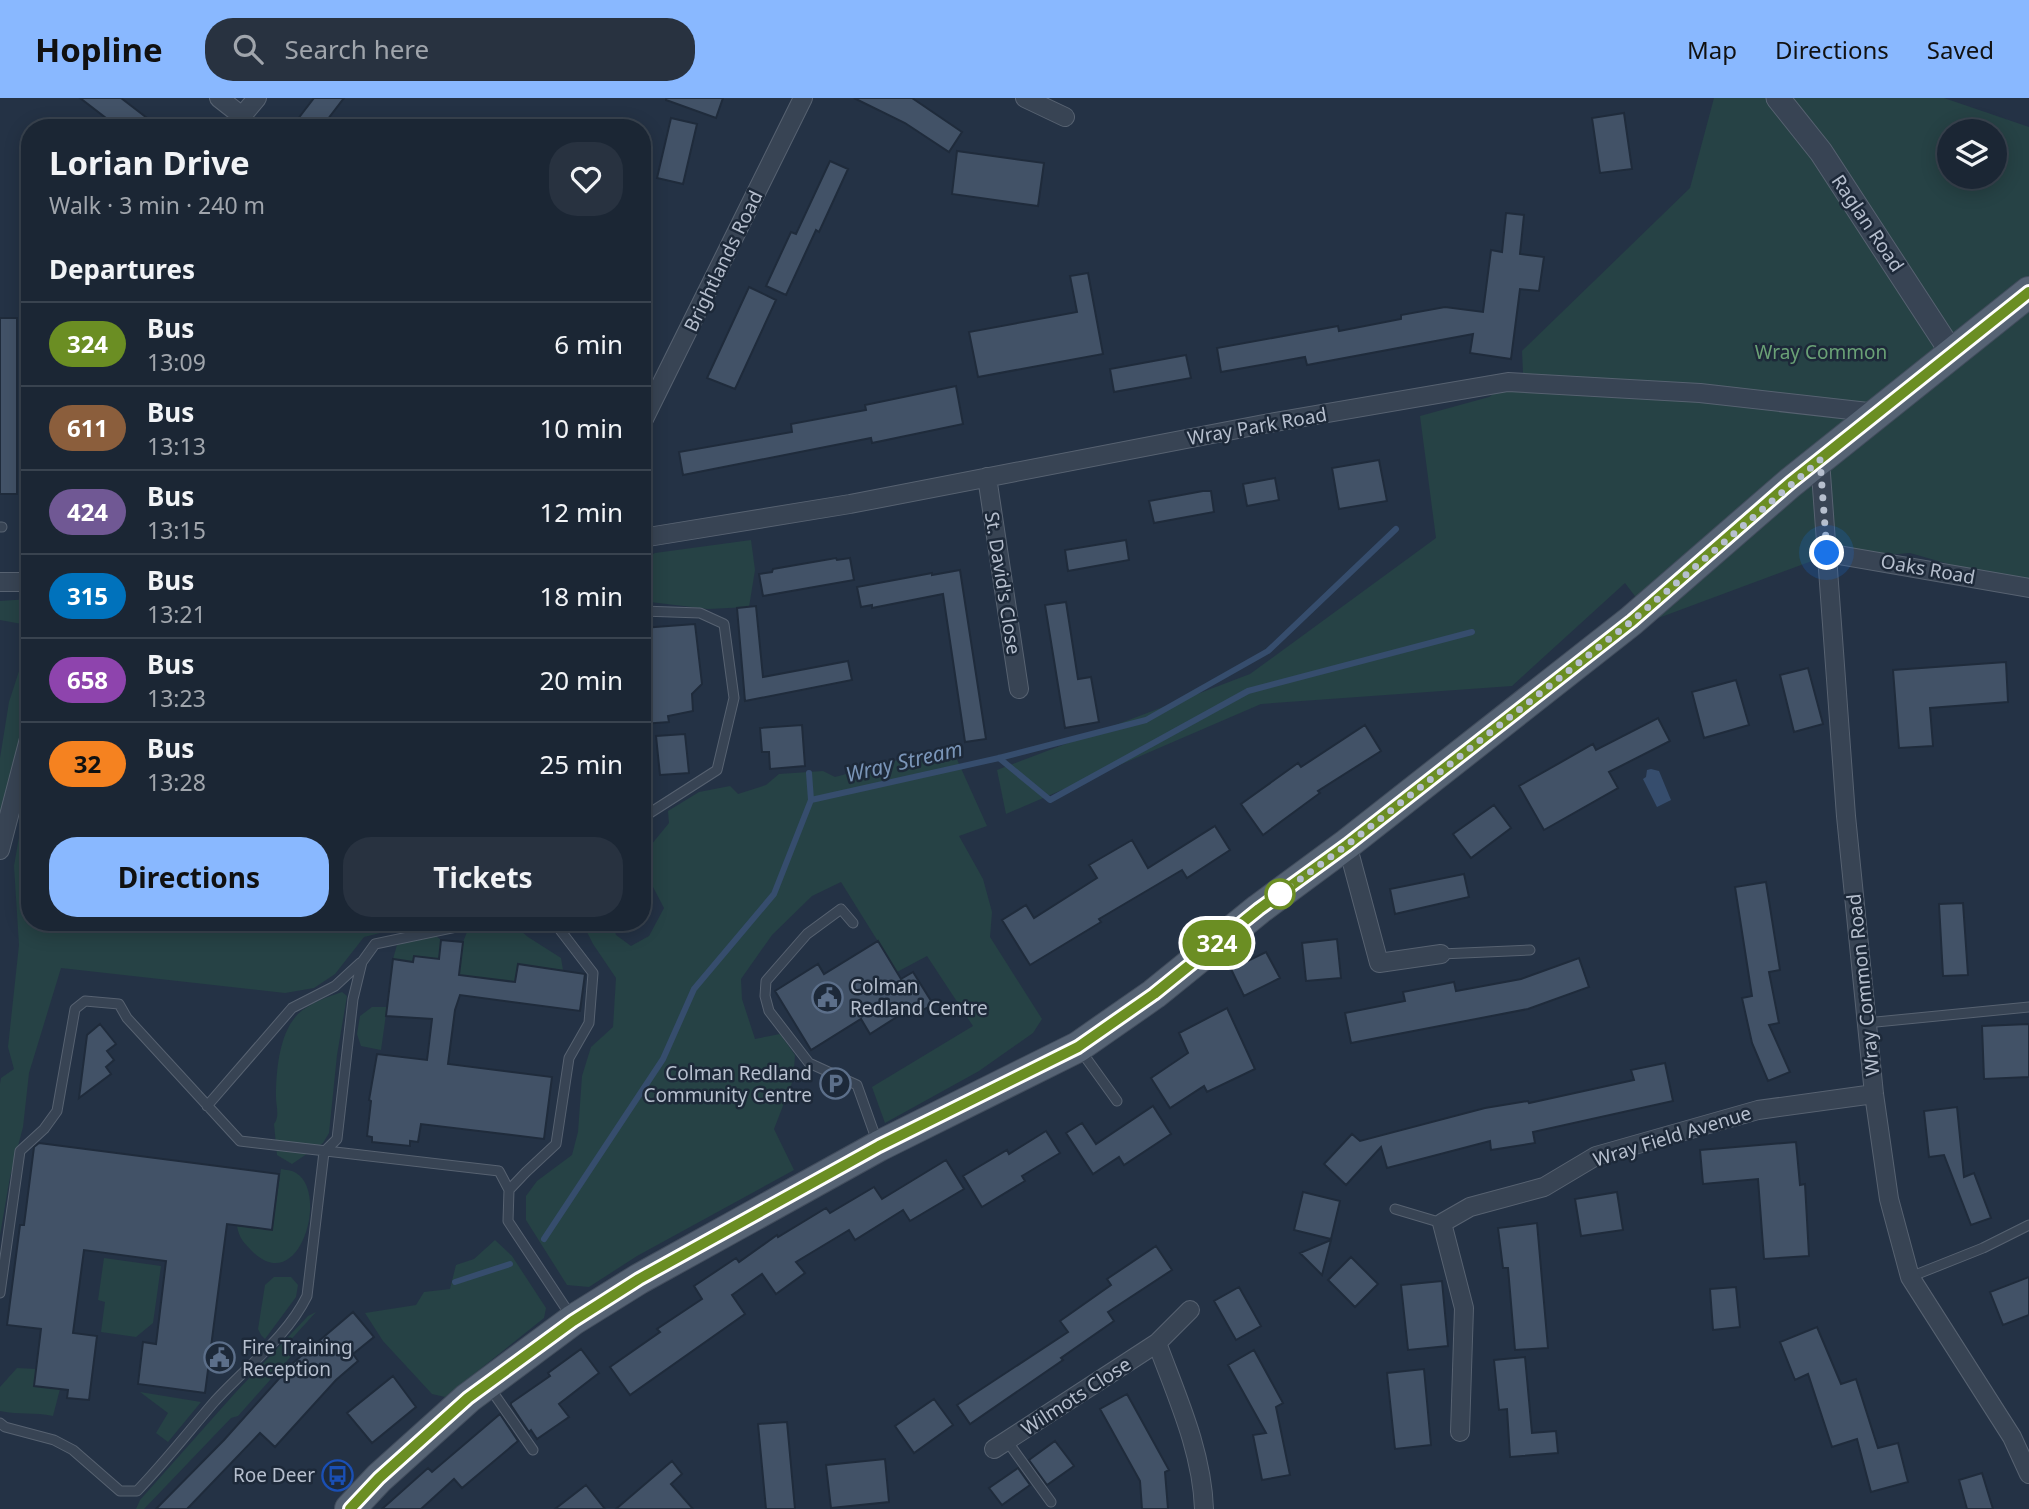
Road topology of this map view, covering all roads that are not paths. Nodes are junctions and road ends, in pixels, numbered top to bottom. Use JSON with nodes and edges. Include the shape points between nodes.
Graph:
{"nodes":[{"id":1,"x":219,"y":98,"type":"edge"},
{"id":2,"x":257,"y":98,"type":"edge"},
{"id":3,"x":803,"y":98,"type":"edge"},
{"id":4,"x":1025,"y":98,"type":"edge"},
{"id":5,"x":1778,"y":98,"type":"edge"},
{"id":6,"x":1065,"y":117,"type":"dead end"},
{"id":7,"x":235,"y":119,"type":"edge"},
{"id":8,"x":240,"y":119,"type":"edge"},
{"id":9,"x":2029,"y":292,"type":"edge"},
{"id":10,"x":1952,"y":353,"type":"junction"},
{"id":11,"x":651,"y":405,"type":"edge"},
{"id":12,"x":1877,"y":413,"type":"junction"},
{"id":13,"x":1820,"y":460,"type":"junction"},
{"id":14,"x":987,"y":477,"type":"junction"},
{"id":15,"x":651,"y":537,"type":"edge"},
{"id":16,"x":1827,"y":553,"type":"junction"},
{"id":17,"x":0,"y":582,"type":"edge"},
{"id":18,"x":21,"y":582,"type":"edge"},
{"id":19,"x":2029,"y":588,"type":"edge"},
{"id":20,"x":651,"y":611,"type":"edge"},
{"id":21,"x":1019,"y":689,"type":"dead end"},
{"id":22,"x":21,"y":770,"type":"edge"},
{"id":23,"x":651,"y":812,"type":"edge"},
{"id":24,"x":1347,"y":845,"type":"junction"},
{"id":25,"x":0,"y":850,"type":"edge"},
{"id":26,"x":853,"y":923,"type":"dead end"},
{"id":27,"x":438,"y":931,"type":"edge"},
{"id":28,"x":561,"y":931,"type":"edge"},
{"id":29,"x":1530,"y":950,"type":"dead end"},
{"id":30,"x":1441,"y":954,"type":"joint"},
{"id":31,"x":362,"y":962,"type":"junction"},
{"id":32,"x":2029,"y":1006,"type":"edge"},
{"id":33,"x":1866,"y":1023,"type":"junction"},
{"id":34,"x":1078,"y":1047,"type":"junction"},
{"id":35,"x":1874,"y":1094,"type":"junction"},
{"id":36,"x":1117,"y":1101,"type":"dead end"},
{"id":37,"x":207,"y":1106,"type":"junction"},
{"id":38,"x":879,"y":1146,"type":"junction"},
{"id":39,"x":324,"y":1152,"type":"junction"},
{"id":40,"x":509,"y":1190,"type":"junction"},
{"id":41,"x":1395,"y":1209,"type":"dead end"},
{"id":42,"x":1442,"y":1223,"type":"junction"},
{"id":43,"x":2029,"y":1225,"type":"edge"},
{"id":44,"x":1910,"y":1277,"type":"junction"},
{"id":45,"x":0,"y":1293,"type":"edge"},
{"id":46,"x":1190,"y":1310,"type":"dead end"},
{"id":47,"x":573,"y":1321,"type":"junction"},
{"id":48,"x":1157,"y":1343,"type":"junction"},
{"id":49,"x":488,"y":1384,"type":"junction"},
{"id":50,"x":0,"y":1423,"type":"edge"},
{"id":51,"x":1460,"y":1432,"type":"dead end"},
{"id":52,"x":1001,"y":1445,"type":"joint"},
{"id":53,"x":533,"y":1450,"type":"dead end"},
{"id":54,"x":2029,"y":1474,"type":"edge"},
{"id":55,"x":1051,"y":1502,"type":"dead end"},
{"id":56,"x":350,"y":1509,"type":"edge"},
{"id":57,"x":1204,"y":1509,"type":"edge"}],
"edges":[{"from":1,"to":7,"type":"street"},
{"from":2,"to":8,"type":"street"},
{"from":3,"to":11,"type":"street","name":"Brightlands Road"},
{"from":4,"to":6,"type":"street"},
{"from":5,"to":10,"type":"street","name":"Raglan Road","via":[[1821,152]]},
{"from":9,"to":10,"type":"main road"},
{"from":10,"to":12,"type":"main road"},
{"from":12,"to":13,"type":"main road"},
{"from":12,"to":14,"type":"street","name":"Wray Park Road","via":[[1700,393],[1508,382]]},
{"from":13,"to":16,"type":"street","name":"Wray Common Road"},
{"from":13,"to":24,"type":"main road","via":[[1632,621]]},
{"from":14,"to":15,"type":"street","name":"Wray Park Road"},
{"from":14,"to":21,"type":"street","name":"St. David's Close"},
{"from":16,"to":19,"type":"street","name":"Oaks Road"},
{"from":16,"to":33,"type":"street","name":"Wray Common Road"},
{"from":17,"to":18,"type":"street"},
{"from":20,"to":23,"type":"lane","via":[[700,613],[724,624],[734,698],[717,770]]},
{"from":22,"to":25,"type":"street"},
{"from":24,"to":30,"type":"street","via":[[1379,963]]},
{"from":24,"to":34,"type":"main road"},
{"from":26,"to":38,"type":"lane","via":[[841,909],[807,934],[766,981],[765,996],[769,1011],[809,1063],[857,1085]]},
{"from":27,"to":31,"type":"lane","via":[[375,944]]},
{"from":28,"to":40,"type":"lane","via":[[593,973],[589,1023],[569,1058],[556,1144]]},
{"from":29,"to":30,"type":"lane"},
{"from":31,"to":37,"type":"lane","via":[[335,986],[292,1008]]},
{"from":31,"to":39,"type":"lane","via":[[353,999],[337,1139]]},
{"from":32,"to":33,"type":"lane"},
{"from":33,"to":35,"type":"street","name":"Wray Common Road"},
{"from":34,"to":36,"type":"lane"},
{"from":34,"to":38,"type":"main road"},
{"from":35,"to":42,"type":"street","name":"Wray Field Avenue","via":[[1758,1110],[1596,1156],[1544,1186],[1470,1207]]},
{"from":35,"to":44,"type":"street","name":"Wray Common Road","via":[[1889,1199]]},
{"from":37,"to":39,"type":"lane","via":[[240,1141]]},
{"from":37,"to":45,"type":"lane","via":[[119,1004],[85,1001],[75,1009],[57,1111],[20,1152]]},
{"from":38,"to":47,"type":"main road","via":[[639,1279]]},
{"from":39,"to":40,"type":"lane","via":[[499,1171]]},
{"from":39,"to":50,"type":"lane","via":[[307,1296],[297,1316],[137,1491],[120,1491],[73,1450],[54,1440]]},
{"from":40,"to":47,"type":"lane","via":[[508,1221]]},
{"from":41,"to":42,"type":"lane"},
{"from":42,"to":51,"type":"street","via":[[1464,1308]]},
{"from":43,"to":44,"type":"lane"},
{"from":44,"to":54,"type":"street","name":"Wray Common Road","via":[[2012,1437]]},
{"from":46,"to":48,"type":"street","name":"Wilmots Close"},
{"from":47,"to":49,"type":"main road"},
{"from":48,"to":52,"type":"street","name":"Wilmots Close"},
{"from":48,"to":57,"type":"street","via":[[1197,1453]]},
{"from":49,"to":53,"type":"lane"},
{"from":49,"to":56,"type":"main road","via":[[379,1478]]},
{"from":52,"to":55,"type":"lane"}]}
